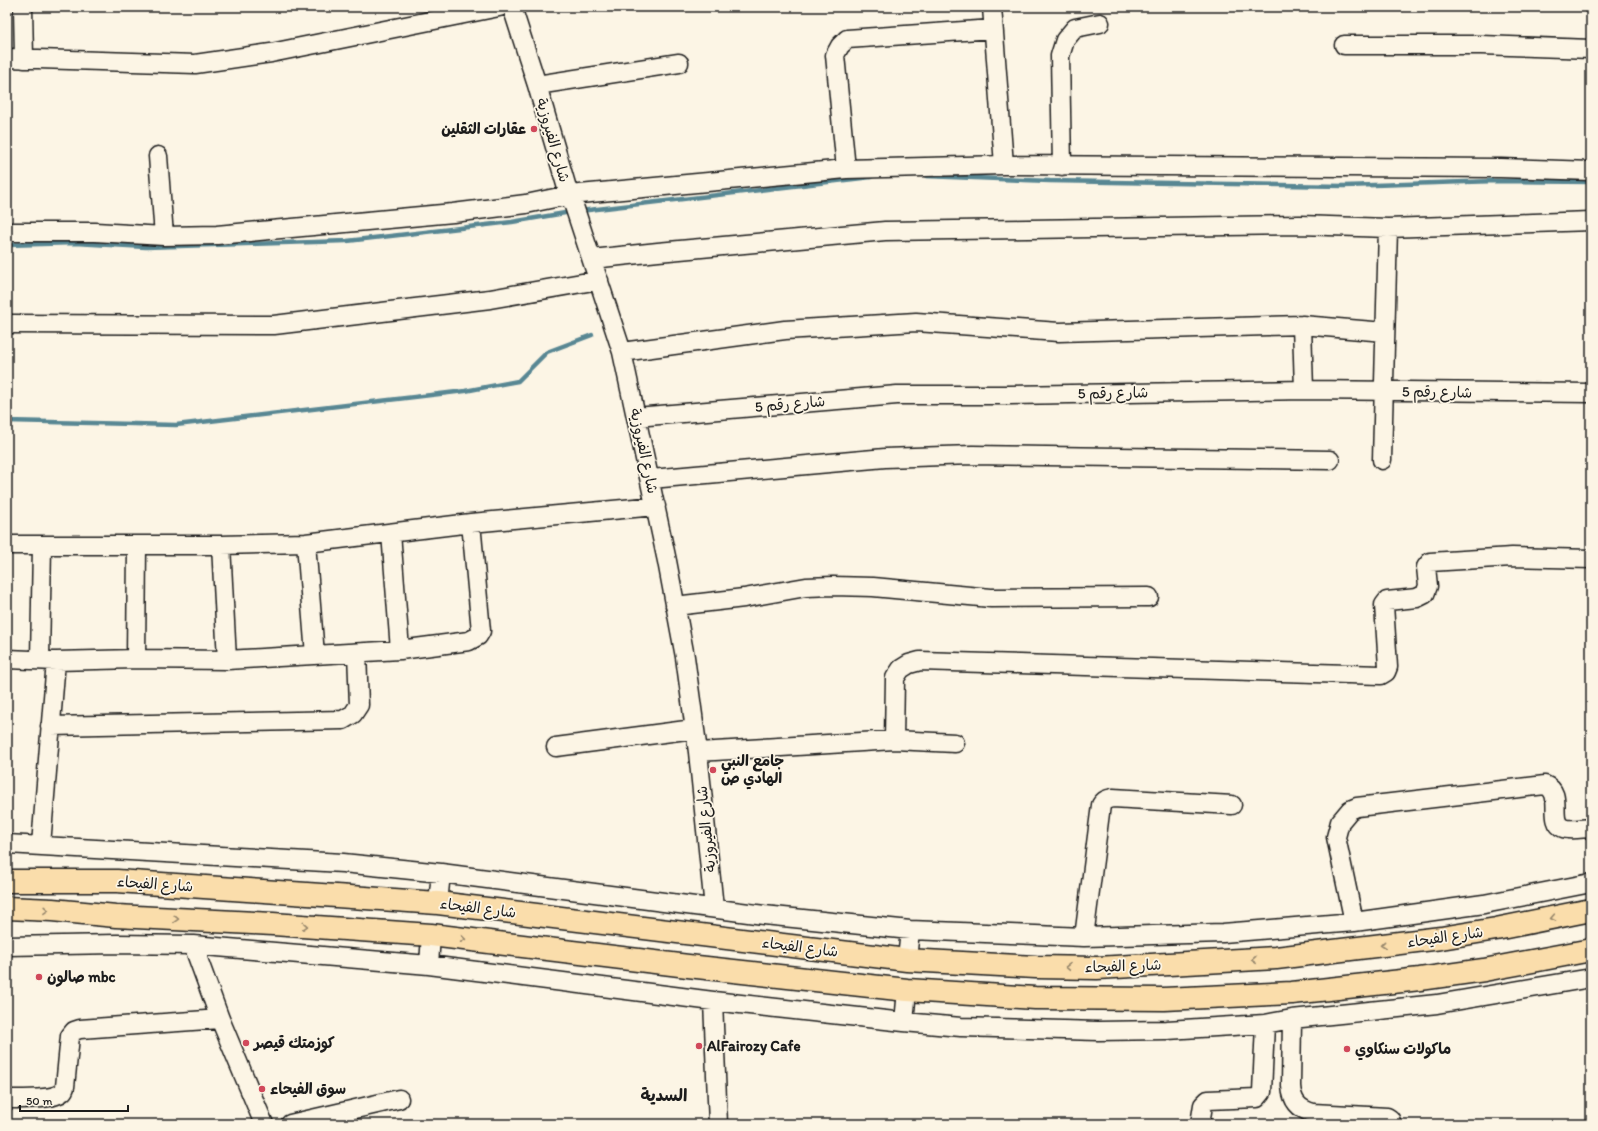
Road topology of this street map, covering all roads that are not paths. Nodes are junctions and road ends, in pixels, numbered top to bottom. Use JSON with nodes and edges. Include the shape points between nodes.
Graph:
{"nodes":[{"id":1,"x":23,"y":7,"type":"edge"},
{"id":2,"x":499,"y":7,"type":"edge"},
{"id":3,"x":512,"y":7,"type":"edge"},
{"id":4,"x":992,"y":7,"type":"edge"},
{"id":5,"x":1100,"y":23,"type":"dead end"},
{"id":6,"x":993,"y":30,"type":"junction"},
{"id":7,"x":1344,"y":45,"type":"dead end"},
{"id":8,"x":1591,"y":50,"type":"edge"},
{"id":9,"x":15,"y":58,"type":"edge"},
{"id":10,"x":679,"y":63,"type":"dead end"},
{"id":11,"x":537,"y":85,"type":"junction"},
{"id":12,"x":158,"y":156,"type":"dead end"},
{"id":13,"x":1004,"y":165,"type":"junction"},
{"id":14,"x":1062,"y":166,"type":"junction"},
{"id":15,"x":846,"y":169,"type":"junction"},
{"id":16,"x":1591,"y":171,"type":"edge"},
{"id":17,"x":573,"y":206,"type":"junction"},
{"id":18,"x":1591,"y":221,"type":"edge"},
{"id":19,"x":1388,"y":228,"type":"junction"},
{"id":20,"x":7,"y":232,"type":"edge"},
{"id":21,"x":164,"y":236,"type":"junction"},
{"id":22,"x":592,"y":259,"type":"junction"},
{"id":23,"x":599,"y":280,"type":"junction"},
{"id":24,"x":7,"y":324,"type":"edge"},
{"id":25,"x":1302,"y":325,"type":"junction"},
{"id":26,"x":1386,"y":332,"type":"junction"},
{"id":27,"x":622,"y":352,"type":"junction"},
{"id":28,"x":1304,"y":390,"type":"junction"},
{"id":29,"x":1384,"y":392,"type":"junction"},
{"id":30,"x":1591,"y":393,"type":"edge"},
{"id":31,"x":636,"y":417,"type":"junction"},
{"id":32,"x":1330,"y":460,"type":"dead end"},
{"id":33,"x":1382,"y":460,"type":"dead end"},
{"id":34,"x":651,"y":479,"type":"junction"},
{"id":35,"x":656,"y":506,"type":"junction"},
{"id":36,"x":471,"y":523,"type":"junction"},
{"id":37,"x":391,"y":532,"type":"junction"},
{"id":38,"x":306,"y":543,"type":"junction"},
{"id":39,"x":7,"y":545,"type":"edge"},
{"id":40,"x":42,"y":545,"type":"junction"},
{"id":41,"x":137,"y":545,"type":"junction"},
{"id":42,"x":221,"y":545,"type":"junction"},
{"id":43,"x":1591,"y":559,"type":"edge"},
{"id":44,"x":1149,"y":597,"type":"dead end"},
{"id":45,"x":675,"y":606,"type":"junction"},
{"id":46,"x":400,"y":650,"type":"junction"},
{"id":47,"x":357,"y":653,"type":"junction"},
{"id":48,"x":315,"y":655,"type":"junction"},
{"id":49,"x":7,"y":659,"type":"edge"},
{"id":50,"x":136,"y":659,"type":"junction"},
{"id":51,"x":48,"y":660,"type":"junction"},
{"id":52,"x":227,"y":660,"type":"junction"},
{"id":53,"x":50,"y":726,"type":"junction"},
{"id":54,"x":694,"y":729,"type":"junction"},
{"id":55,"x":894,"y":740,"type":"junction"},
{"id":56,"x":954,"y":742,"type":"dead end"},
{"id":57,"x":556,"y":747,"type":"dead end"},
{"id":58,"x":698,"y":752,"type":"junction"},
{"id":59,"x":1232,"y":805,"type":"dead end"},
{"id":60,"x":1591,"y":828,"type":"edge"},
{"id":61,"x":7,"y":844,"type":"edge"},
{"id":62,"x":41,"y":845,"type":"junction"},
{"id":63,"x":441,"y":873,"type":"junction"},
{"id":64,"x":7,"y":881,"type":"edge"},
{"id":65,"x":1591,"y":883,"type":"edge"},
{"id":66,"x":438,"y":903,"type":"junction"},
{"id":67,"x":7,"y":908,"type":"edge"},
{"id":68,"x":714,"y":908,"type":"junction"},
{"id":69,"x":1591,"y":910,"type":"edge"},
{"id":70,"x":116,"y":916,"type":"junction"},
{"id":71,"x":1354,"y":922,"type":"junction"},
{"id":72,"x":910,"y":930,"type":"junction"},
{"id":73,"x":692,"y":934,"type":"junction"},
{"id":74,"x":431,"y":935,"type":"junction"},
{"id":75,"x":1084,"y":937,"type":"junction"},
{"id":76,"x":117,"y":944,"type":"junction"},
{"id":77,"x":194,"y":945,"type":"junction"},
{"id":78,"x":7,"y":946,"type":"edge"},
{"id":79,"x":1591,"y":950,"type":"edge"},
{"id":80,"x":907,"y":960,"type":"junction"},
{"id":81,"x":429,"y":965,"type":"junction"},
{"id":82,"x":688,"y":966,"type":"junction"},
{"id":83,"x":1591,"y":978,"type":"edge"},
{"id":84,"x":907,"y":990,"type":"junction"},
{"id":85,"x":713,"y":1000,"type":"junction"},
{"id":86,"x":220,"y":1019,"type":"junction"},
{"id":87,"x":1292,"y":1019,"type":"junction"},
{"id":88,"x":904,"y":1022,"type":"junction"},
{"id":89,"x":1265,"y":1024,"type":"junction"},
{"id":90,"x":7,"y":1099,"type":"edge"},
{"id":91,"x":399,"y":1099,"type":"dead end"},
{"id":92,"x":264,"y":1124,"type":"edge"},
{"id":93,"x":290,"y":1124,"type":"edge"},
{"id":94,"x":718,"y":1124,"type":"edge"},
{"id":95,"x":1200,"y":1124,"type":"edge"},
{"id":96,"x":1392,"y":1124,"type":"edge"}],
"edges":[{"from":1,"to":9,"type":"street"},
{"from":2,"to":9,"type":"street","via":[[271,53],[195,64]]},
{"from":3,"to":11,"type":"street","name":"شارع الفيروزية"},
{"from":4,"to":6,"type":"street"},
{"from":5,"to":14,"type":"street","via":[[1075,28],[1065,40],[1060,56]]},
{"from":6,"to":13,"type":"street"},
{"from":6,"to":15,"type":"street","via":[[847,39],[835,55]]},
{"from":7,"to":8,"type":"street","via":[[1482,45]]},
{"from":10,"to":11,"type":"street"},
{"from":11,"to":17,"type":"street","name":"شارع الفيروزية"},
{"from":12,"to":21,"type":"street"},
{"from":13,"to":14,"type":"street"},
{"from":13,"to":15,"type":"street"},
{"from":14,"to":16,"type":"street","via":[[1493,168]]},
{"from":15,"to":17,"type":"street"},
{"from":17,"to":21,"type":"street","via":[[526,204],[217,234]]},
{"from":17,"to":22,"type":"street","name":"شارع الفيروزية"},
{"from":18,"to":19,"type":"street"},
{"from":19,"to":22,"type":"street","via":[[1300,225],[884,231]]},
{"from":19,"to":26,"type":"street"},
{"from":20,"to":21,"type":"street","via":[[95,232]]},
{"from":22,"to":23,"type":"street","name":"شارع الفيروزية"},
{"from":23,"to":24,"type":"street","via":[[490,299],[274,325]]},
{"from":23,"to":27,"type":"street","name":"شارع الفيروزية"},
{"from":25,"to":26,"type":"street"},
{"from":25,"to":27,"type":"street","via":[[1059,332],[916,322],[785,330]]},
{"from":25,"to":28,"type":"street"},
{"from":26,"to":29,"type":"street"},
{"from":27,"to":31,"type":"street","name":"شارع الفيروزية"},
{"from":28,"to":29,"type":"street","name":"شارع رقم 5"},
{"from":28,"to":31,"type":"street","name":"شارع رقم 5","via":[[897,395]]},
{"from":29,"to":30,"type":"street","name":"شارع رقم 5"},
{"from":29,"to":33,"type":"street"},
{"from":31,"to":34,"type":"street","name":"شارع الفيروزية"},
{"from":32,"to":34,"type":"street","via":[[972,455],[885,458]]},
{"from":34,"to":35,"type":"street","name":"شارع الفيروزية"},
{"from":35,"to":36,"type":"street"},
{"from":35,"to":45,"type":"street","name":"شارع الفيروزية"},
{"from":36,"to":37,"type":"street"},
{"from":36,"to":46,"type":"street","via":[[482,631],[469,640]]},
{"from":37,"to":38,"type":"street"},
{"from":37,"to":46,"type":"street"},
{"from":38,"to":42,"type":"street"},
{"from":38,"to":48,"type":"street"},
{"from":39,"to":40,"type":"street"},
{"from":40,"to":41,"type":"street"},
{"from":40,"to":51,"type":"street"},
{"from":41,"to":42,"type":"street"},
{"from":41,"to":50,"type":"street"},
{"from":42,"to":52,"type":"street"},
{"from":43,"to":55,"type":"street","via":[[1512,557],[1430,562],[1426,567],[1428,586],[1425,594],[1417,598],[1385,603],[1388,667],[1381,675],[920,661],[901,669],[895,678]]},
{"from":44,"to":45,"type":"street","via":[[991,598],[833,586],[798,588],[744,598]]},
{"from":45,"to":54,"type":"street","name":"شارع الفيروزية","via":[[685,657]]},
{"from":46,"to":47,"type":"street"},
{"from":47,"to":48,"type":"street"},
{"from":47,"to":53,"type":"street","via":[[359,704],[353,714],[343,720]]},
{"from":48,"to":52,"type":"street"},
{"from":49,"to":51,"type":"street"},
{"from":50,"to":51,"type":"street"},
{"from":50,"to":52,"type":"street"},
{"from":51,"to":53,"type":"street"},
{"from":53,"to":62,"type":"street"},
{"from":54,"to":57,"type":"street"},
{"from":54,"to":58,"type":"street","name":"شارع الفيروزية"},
{"from":55,"to":56,"type":"street"},
{"from":55,"to":58,"type":"street"},
{"from":58,"to":68,"type":"street","name":"شارع الفيروزية"},
{"from":59,"to":75,"type":"street","via":[[1113,798],[1104,801],[1101,805]]},
{"from":60,"to":71,"type":"street","via":[[1569,829],[1559,825],[1556,821],[1554,791],[1545,785],[1357,806],[1344,815],[1336,837]]},
{"from":61,"to":62,"type":"street"},
{"from":62,"to":63,"type":"street","via":[[343,863]]},
{"from":63,"to":66,"type":"street"},
{"from":63,"to":68,"type":"street"},
{"from":64,"to":66,"type":"highway","name":"شارع الفيحاء","via":[[117,881]]},
{"from":65,"to":71,"type":"street","via":[[1484,904]]},
{"from":66,"to":73,"type":"highway","name":"شارع الفيحاء"},
{"from":67,"to":70,"type":"highway","name":"شارع الفيحاء","one_way":true},
{"from":68,"to":72,"type":"street"},
{"from":69,"to":80,"type":"highway","name":"شارع الفيحاء","one_way":true,"via":[[1441,938],[1276,958],[1097,968]]},
{"from":70,"to":74,"type":"highway","name":"شارع الفيحاء","one_way":true},
{"from":70,"to":76,"type":"street"},
{"from":71,"to":75,"type":"street","via":[[1223,933]]},
{"from":72,"to":75,"type":"street"},
{"from":72,"to":80,"type":"street"},
{"from":73,"to":80,"type":"highway","name":"شارع الفيحاء"},
{"from":73,"to":82,"type":"highway"},
{"from":74,"to":81,"type":"street"},
{"from":74,"to":82,"type":"highway","name":"شارع الفيحاء","one_way":true},
{"from":76,"to":77,"type":"street"},
{"from":76,"to":78,"type":"street"},
{"from":77,"to":81,"type":"street"},
{"from":77,"to":86,"type":"street"},
{"from":79,"to":84,"type":"highway","name":"شارع الفيحاء","via":[[1420,979],[1349,988],[1228,997],[1049,999],[970,996]]},
{"from":81,"to":85,"type":"street"},
{"from":82,"to":84,"type":"highway","name":"شارع الفيحاء"},
{"from":83,"to":87,"type":"street","via":[[1437,1004]]},
{"from":84,"to":88,"type":"street"},
{"from":85,"to":88,"type":"street"},
{"from":85,"to":94,"type":"street"},
{"from":86,"to":90,"type":"street","via":[[80,1028],[70,1036],[65,1087],[62,1092],[49,1097]]},
{"from":86,"to":92,"type":"street"},
{"from":87,"to":89,"type":"street"},
{"from":87,"to":96,"type":"street","via":[[1291,1086],[1296,1104],[1303,1110],[1313,1113],[1387,1116]]},
{"from":88,"to":89,"type":"street","via":[[961,1027],[1098,1031]]},
{"from":89,"to":95,"type":"street","via":[[1260,1096],[1208,1100],[1203,1105]]},
{"from":91,"to":93,"type":"street"}]}
